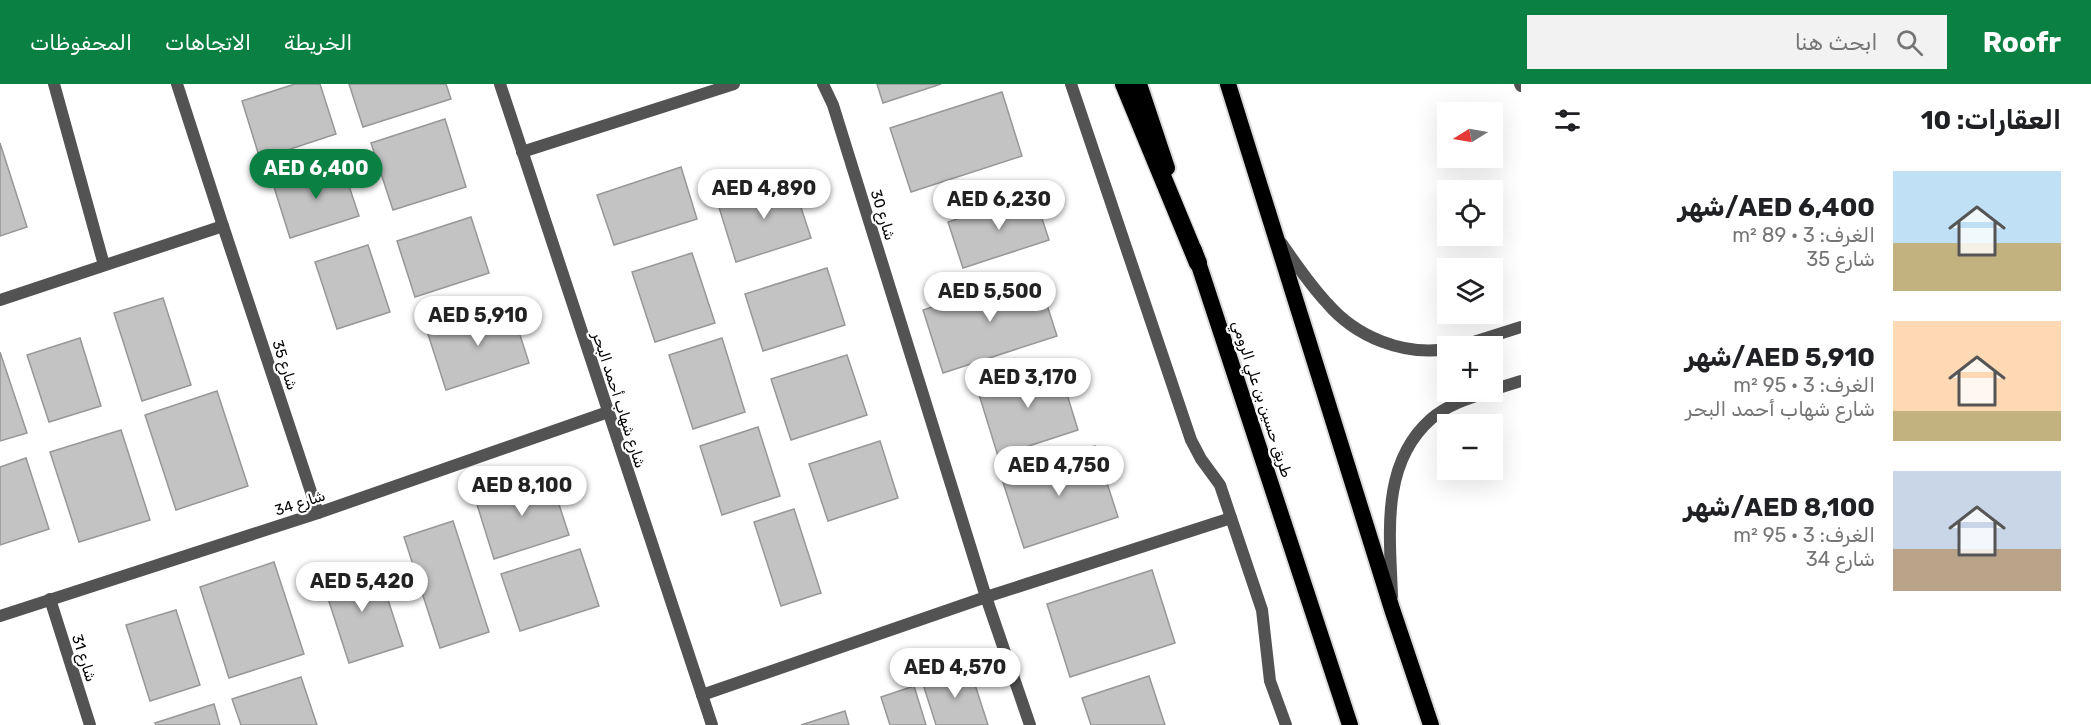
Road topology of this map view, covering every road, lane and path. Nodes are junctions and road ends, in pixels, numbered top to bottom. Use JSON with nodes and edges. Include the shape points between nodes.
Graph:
{"nodes":[{"id":1,"x":54,"y":84,"type":"edge"},
{"id":2,"x":177,"y":84,"type":"edge"},
{"id":3,"x":500,"y":84,"type":"edge"},
{"id":4,"x":734,"y":84,"type":"edge"},
{"id":5,"x":823,"y":84,"type":"edge"},
{"id":6,"x":1071,"y":84,"type":"edge"},
{"id":7,"x":1124,"y":84,"type":"edge"},
{"id":8,"x":1139,"y":84,"type":"edge"},
{"id":9,"x":1228,"y":84,"type":"edge"},
{"id":10,"x":522,"y":152,"type":"junction"},
{"id":11,"x":223,"y":226,"type":"junction"},
{"id":12,"x":1274,"y":234,"type":"junction"},
{"id":13,"x":1198,"y":263,"type":"junction"},
{"id":14,"x":104,"y":266,"type":"junction"},
{"id":15,"x":0,"y":300,"type":"edge"},
{"id":16,"x":1521,"y":327,"type":"edge"},
{"id":17,"x":1493,"y":336,"type":"edge"},
{"id":18,"x":1437,"y":349,"type":"edge"},
{"id":19,"x":1521,"y":381,"type":"edge"},
{"id":20,"x":1503,"y":387,"type":"edge"},
{"id":21,"x":1461,"y":402,"type":"edge"},
{"id":22,"x":608,"y":412,"type":"junction"},
{"id":23,"x":318,"y":513,"type":"junction"},
{"id":24,"x":1231,"y":518,"type":"junction"},
{"id":25,"x":986,"y":597,"type":"junction"},
{"id":26,"x":50,"y":599,"type":"junction"},
{"id":27,"x":1392,"y":609,"type":"junction"},
{"id":28,"x":0,"y":616,"type":"edge"},
{"id":29,"x":702,"y":694,"type":"junction"},
{"id":30,"x":90,"y":725,"type":"edge"},
{"id":31,"x":712,"y":725,"type":"edge"},
{"id":32,"x":1030,"y":725,"type":"edge"},
{"id":33,"x":1286,"y":725,"type":"edge"},
{"id":34,"x":1350,"y":725,"type":"edge"},
{"id":35,"x":1431,"y":725,"type":"edge"}],
"edges":[{"from":1,"to":14,"type":"street"},
{"from":2,"to":11,"type":"street","name":"شارع 35"},
{"from":3,"to":10,"type":"street","name":"شارع شهاب أحمد البحر"},
{"from":4,"to":10,"type":"street"},
{"from":5,"to":25,"type":"street","name":"شارع 30","via":[[833,105]]},
{"from":6,"to":24,"type":"street","via":[[1191,440],[1220,485]]},
{"from":7,"to":13,"type":"highway"},
{"from":8,"to":13,"type":"highway","name":"طريق حسين بن علي الرومي"},
{"from":9,"to":12,"type":"highway"},
{"from":10,"to":22,"type":"street","name":"شارع شهاب أحمد البحر"},
{"from":11,"to":14,"type":"street"},
{"from":11,"to":23,"type":"street","name":"شارع 35"},
{"from":12,"to":18,"type":"street","via":[[1341,318],[1377,340],[1419,350]]},
{"from":12,"to":27,"type":"highway"},
{"from":13,"to":34,"type":"highway","name":"طريق حسين بن علي الرومي"},
{"from":14,"to":15,"type":"street"},
{"from":16,"to":17,"type":"street"},
{"from":19,"to":20,"type":"street"},
{"from":21,"to":27,"type":"street","via":[[1432,418],[1416,435],[1395,476],[1390,522]]},
{"from":22,"to":23,"type":"street","name":"شارع 34"},
{"from":22,"to":29,"type":"street","name":"شارع شهاب أحمد البحر"},
{"from":23,"to":26,"type":"street","name":"شارع 34"},
{"from":24,"to":25,"type":"street"},
{"from":24,"to":33,"type":"street","via":[[1262,610],[1270,681]]},
{"from":25,"to":29,"type":"street"},
{"from":25,"to":32,"type":"street","name":"شارع 30"},
{"from":26,"to":28,"type":"street","name":"شارع 34"},
{"from":26,"to":30,"type":"street","name":"شارع 31"},
{"from":27,"to":35,"type":"highway"},
{"from":29,"to":31,"type":"street","name":"شارع شهاب أحمد البحر"}]}
